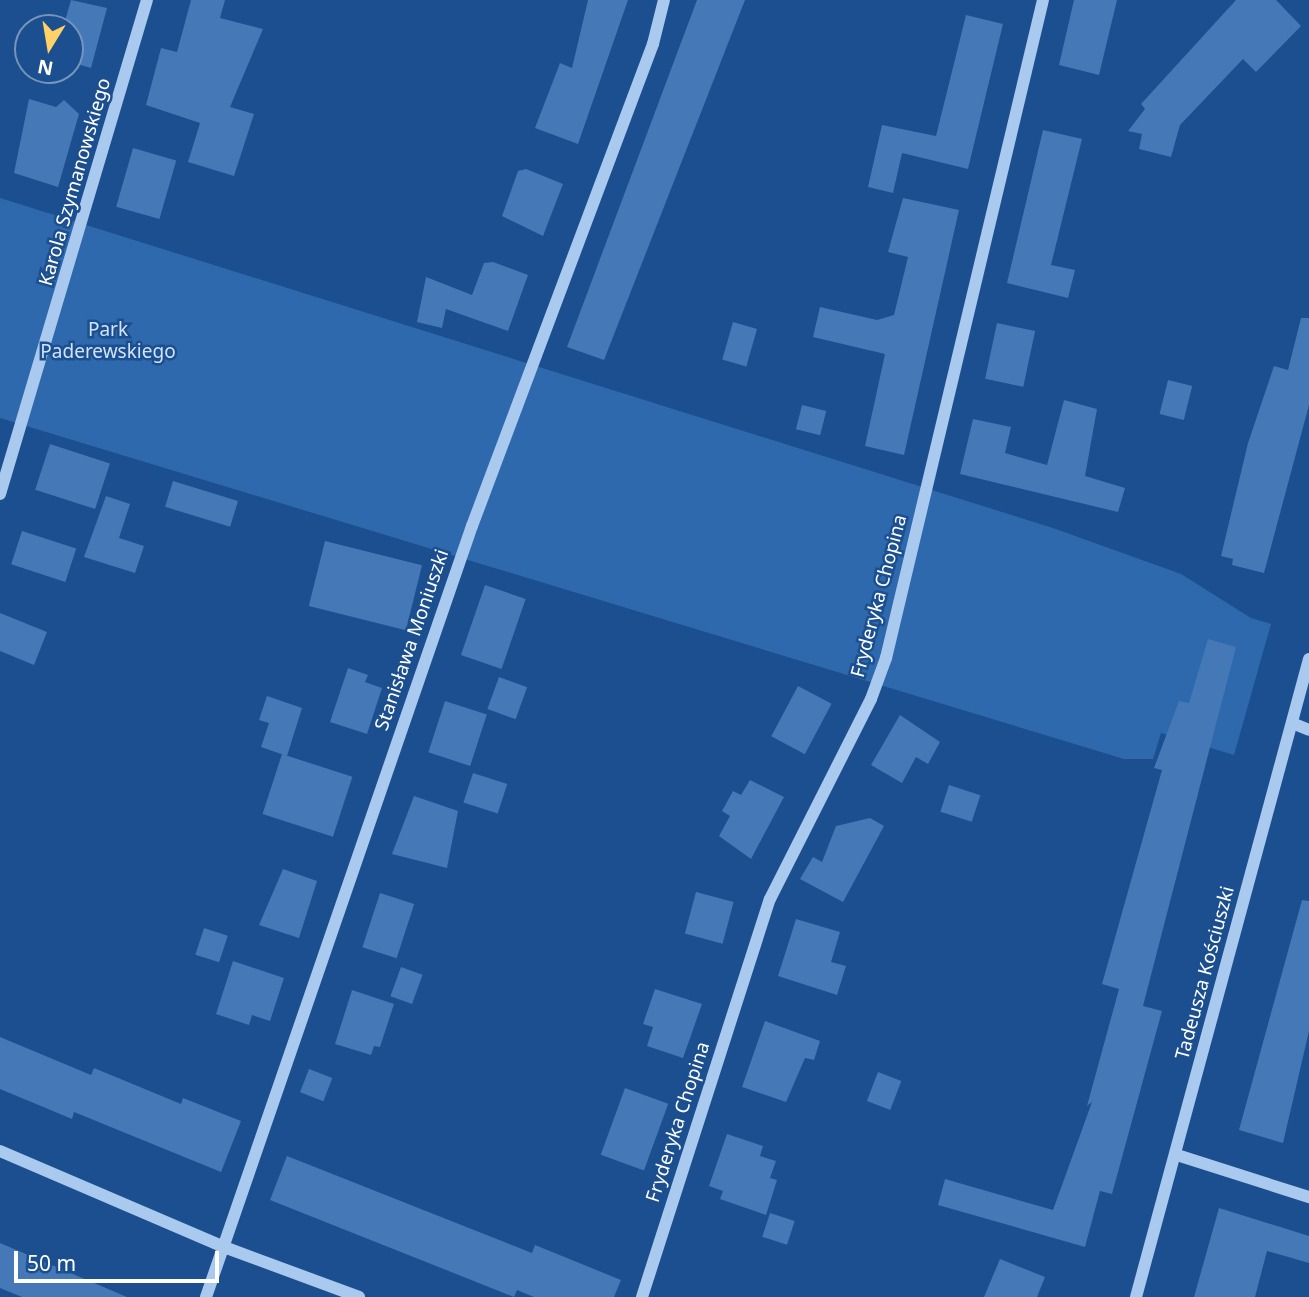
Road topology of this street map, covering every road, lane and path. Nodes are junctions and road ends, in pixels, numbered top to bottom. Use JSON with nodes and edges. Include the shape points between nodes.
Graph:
{"nodes":[{"id":1,"x":147,"y":0,"type":"edge"},
{"id":2,"x":664,"y":0,"type":"edge"},
{"id":3,"x":1043,"y":0,"type":"edge"},
{"id":4,"x":0,"y":494,"type":"edge"},
{"id":5,"x":1309,"y":659,"type":"edge"},
{"id":6,"x":1292,"y":723,"type":"junction"},
{"id":7,"x":1309,"y":730,"type":"edge"},
{"id":8,"x":0,"y":1151,"type":"edge"},
{"id":9,"x":1177,"y":1155,"type":"junction"},
{"id":10,"x":1309,"y":1197,"type":"edge"},
{"id":11,"x":224,"y":1247,"type":"junction"},
{"id":12,"x":206,"y":1297,"type":"edge"},
{"id":13,"x":359,"y":1297,"type":"edge"},
{"id":14,"x":642,"y":1297,"type":"edge"},
{"id":15,"x":1136,"y":1297,"type":"edge"}],
"edges":[{"from":1,"to":4,"type":"street","name":"Karola Szymanowskiego"},
{"from":2,"to":11,"type":"street","name":"Stanisława Moniuszki","via":[[653,44],[476,513]]},
{"from":3,"to":14,"type":"street","name":"Fryderyka Chopina","via":[[886,658],[871,699],[769,899]]},
{"from":5,"to":6,"type":"street","name":"Tadeusza Kościuszki"},
{"from":6,"to":7,"type":"street"},
{"from":6,"to":9,"type":"street","name":"Tadeusza Kościuszki"},
{"from":8,"to":11,"type":"street"},
{"from":9,"to":10,"type":"street"},
{"from":9,"to":15,"type":"street","name":"Tadeusza Kościuszki"},
{"from":11,"to":12,"type":"street","name":"Stanisława Moniuszki"},
{"from":11,"to":13,"type":"street"}]}
